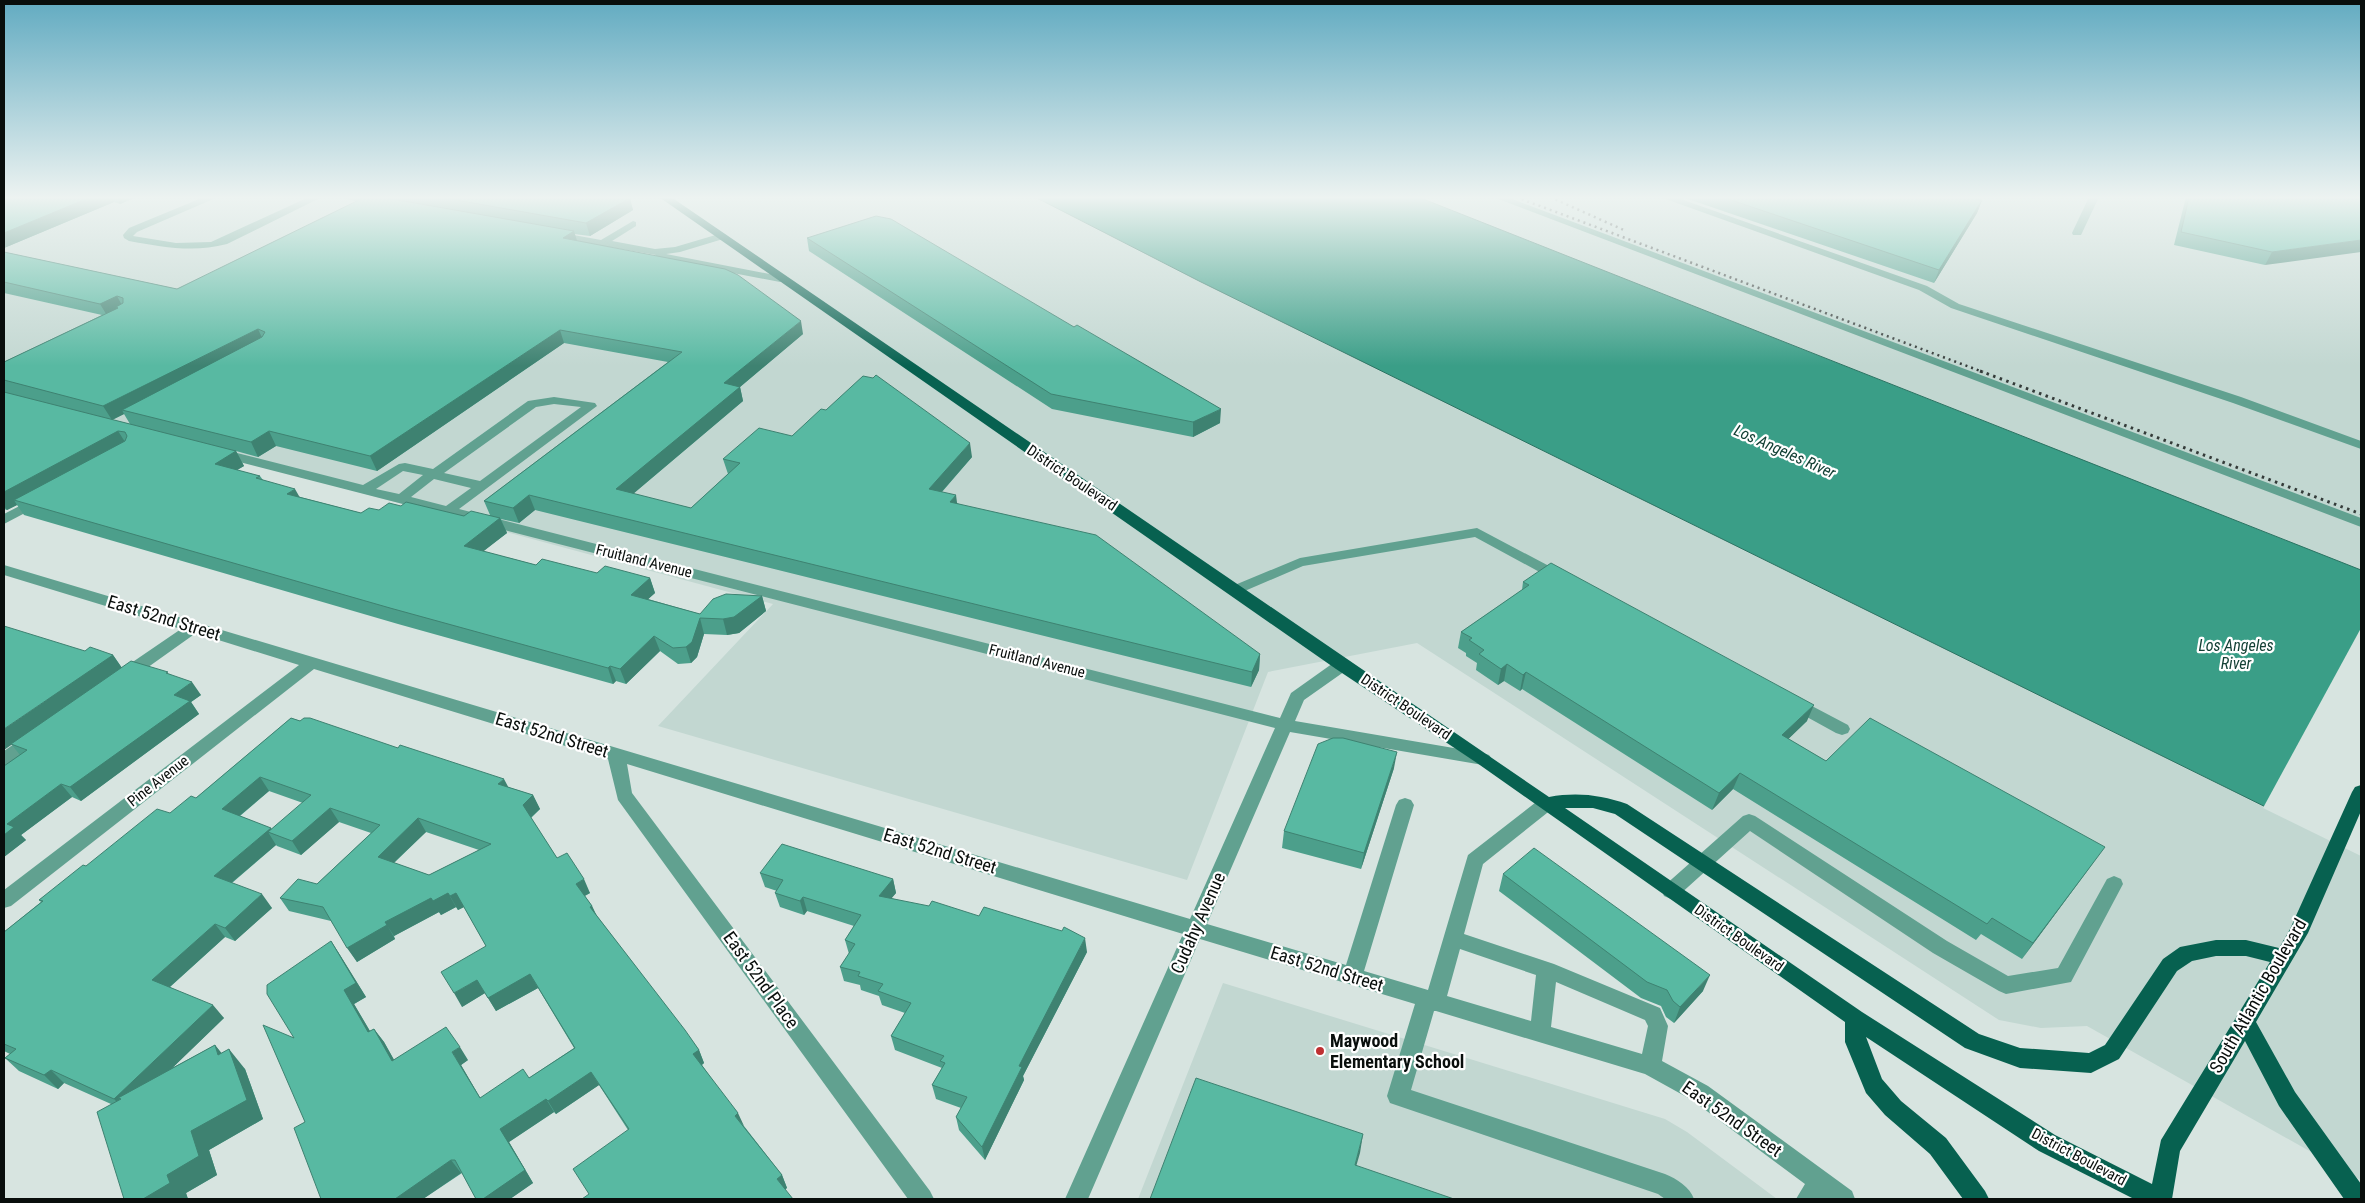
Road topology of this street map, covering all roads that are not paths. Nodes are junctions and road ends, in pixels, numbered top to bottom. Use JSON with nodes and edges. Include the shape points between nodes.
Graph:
{"nodes":[{"id":1,"x":652,"y":253,"type":"edge"},
{"id":2,"x":743,"y":253,"type":"edge"},
{"id":3,"x":1647,"y":253,"type":"edge"},
{"id":4,"x":1824,"y":253,"type":"edge"},
{"id":5,"x":780,"y":278,"type":"junction"},
{"id":6,"x":2361,"y":445,"type":"edge"},
{"id":7,"x":211,"y":451,"type":"edge"},
{"id":8,"x":433,"y":475,"type":"junction"},
{"id":9,"x":482,"y":486,"type":"junction"},
{"id":10,"x":365,"y":490,"type":"junction"},
{"id":11,"x":52,"y":493,"type":"edge"},
{"id":12,"x":401,"y":499,"type":"junction"},
{"id":13,"x":448,"y":511,"type":"junction"},
{"id":14,"x":4,"y":520,"type":"edge"},
{"id":15,"x":2361,"y":523,"type":"edge"},
{"id":16,"x":4,"y":570,"type":"edge"},
{"id":17,"x":1573,"y":584,"type":"edge"},
{"id":18,"x":1235,"y":590,"type":"junction"},
{"id":19,"x":194,"y":627,"type":"junction"},
{"id":20,"x":312,"y":662,"type":"junction"},
{"id":21,"x":1342,"y":665,"type":"junction"},
{"id":22,"x":113,"y":683,"type":"edge"},
{"id":23,"x":1781,"y":696,"type":"edge"},
{"id":24,"x":1285,"y":725,"type":"junction"},
{"id":25,"x":1842,"y":728,"type":"dead end"},
{"id":26,"x":43,"y":732,"type":"edge"},
{"id":27,"x":616,"y":754,"type":"junction"},
{"id":28,"x":1483,"y":759,"type":"junction"},
{"id":29,"x":4,"y":760,"type":"edge"},
{"id":30,"x":2361,"y":792,"type":"edge"},
{"id":31,"x":1546,"y":804,"type":"junction"},
{"id":32,"x":1405,"y":805,"type":"dead end"},
{"id":33,"x":1701,"y":864,"type":"junction"},
{"id":34,"x":2114,"y":884,"type":"dead end"},
{"id":35,"x":1671,"y":891,"type":"junction"},
{"id":36,"x":4,"y":900,"type":"edge"},
{"id":37,"x":1195,"y":929,"type":"junction"},
{"id":38,"x":1453,"y":939,"type":"junction"},
{"id":39,"x":2283,"y":957,"type":"junction"},
{"id":40,"x":1547,"y":970,"type":"junction"},
{"id":41,"x":1352,"y":977,"type":"junction"},
{"id":42,"x":1431,"y":1001,"type":"junction"},
{"id":43,"x":1855,"y":1018,"type":"junction"},
{"id":44,"x":2244,"y":1020,"type":"junction"},
{"id":45,"x":1540,"y":1034,"type":"junction"},
{"id":46,"x":1650,"y":1066,"type":"junction"},
{"id":47,"x":1814,"y":1191,"type":"edge"},
{"id":48,"x":922,"y":1199,"type":"edge"},
{"id":49,"x":1076,"y":1199,"type":"edge"},
{"id":50,"x":1683,"y":1199,"type":"edge"},
{"id":51,"x":1844,"y":1199,"type":"edge"},
{"id":52,"x":1977,"y":1199,"type":"edge"},
{"id":53,"x":2160,"y":1199,"type":"edge"},
{"id":54,"x":2358,"y":1199,"type":"edge"}],
"edges":[{"from":1,"to":5,"type":"street"},
{"from":2,"to":5,"type":"main road","name":"District Boulevard"},
{"from":3,"to":15,"type":"street"},
{"from":4,"to":6,"type":"street","via":[[1923,288],[1964,309]]},
{"from":5,"to":18,"type":"main road","name":"District Boulevard"},
{"from":7,"to":10,"type":"street","name":"Fruitland Avenue"},
{"from":8,"to":9,"type":"street"},
{"from":8,"to":9,"type":"street","via":[[532,404],[545,399],[591,406]]},
{"from":8,"to":10,"type":"street","via":[[399,468]]},
{"from":8,"to":12,"type":"street"},
{"from":9,"to":13,"type":"street"},
{"from":10,"to":12,"type":"street","name":"Fruitland Avenue"},
{"from":11,"to":14,"type":"street"},
{"from":12,"to":13,"type":"street","name":"Fruitland Avenue"},
{"from":13,"to":24,"type":"street","name":"Fruitland Avenue"},
{"from":16,"to":19,"type":"street","name":"East 52nd Street"},
{"from":17,"to":18,"type":"street","via":[[1477,532],[1300,562]]},
{"from":18,"to":21,"type":"main road","name":"District Boulevard"},
{"from":19,"to":20,"type":"street","name":"East 52nd Street"},
{"from":19,"to":22,"type":"street"},
{"from":20,"to":27,"type":"street","name":"East 52nd Street"},
{"from":20,"to":36,"type":"street","name":"Pine Avenue"},
{"from":21,"to":24,"type":"street","name":"Cudahy Avenue","via":[[1297,697]]},
{"from":21,"to":28,"type":"main road","name":"District Boulevard"},
{"from":23,"to":25,"type":"street"},
{"from":24,"to":28,"type":"street","name":"Fruitland Avenue"},
{"from":24,"to":37,"type":"street","name":"Cudahy Avenue"},
{"from":26,"to":29,"type":"street"},
{"from":27,"to":37,"type":"street","name":"East 52nd Street"},
{"from":27,"to":48,"type":"street","name":"East 52nd Place","via":[[624,795]]},
{"from":28,"to":31,"type":"main road","name":"District Boulevard"},
{"from":30,"to":39,"type":"main road","name":"South Atlantic Boulevard","via":[[2302,924]]},
{"from":31,"to":33,"type":"main road","via":[[1583,800],[1621,809]]},
{"from":31,"to":35,"type":"main road","name":"District Boulevard"},
{"from":31,"to":38,"type":"street","via":[[1474,860]]},
{"from":32,"to":41,"type":"street"},
{"from":33,"to":34,"type":"street","via":[[1749,821],[1940,948],[2006,986],[2064,976]]},
{"from":33,"to":35,"type":"street"},
{"from":33,"to":39,"type":"main road","via":[[1972,1041],[2020,1058],[2091,1062],[2112,1052],[2170,965],[2187,953],[2216,948],[2246,948]]},
{"from":35,"to":43,"type":"main road","name":"District Boulevard"},
{"from":37,"to":41,"type":"street","name":"East 52nd Street"},
{"from":37,"to":49,"type":"street","name":"Cudahy Avenue"},
{"from":38,"to":40,"type":"street"},
{"from":38,"to":42,"type":"street"},
{"from":39,"to":44,"type":"main road","name":"South Atlantic Boulevard"},
{"from":40,"to":45,"type":"street"},
{"from":40,"to":46,"type":"street","via":[[1653,1014],[1658,1026]]},
{"from":41,"to":42,"type":"street","name":"East 52nd Street"},
{"from":42,"to":45,"type":"street","name":"East 52nd Street"},
{"from":42,"to":50,"type":"street","via":[[1398,1096],[1665,1185]]},
{"from":43,"to":52,"type":"main road","via":[[1856,1042],[1874,1086],[1893,1108],[1938,1146]]},
{"from":43,"to":53,"type":"main road","name":"District Boulevard","via":[[2047,1143]]},
{"from":44,"to":53,"type":"main road","name":"South Atlantic Boulevard","via":[[2169,1148]]},
{"from":44,"to":54,"type":"main road","via":[[2287,1099]]},
{"from":45,"to":46,"type":"street","name":"East 52nd Street"},
{"from":46,"to":47,"type":"street","name":"East 52nd Street","via":[[1700,1093]]},
{"from":47,"to":51,"type":"street","name":"East 52nd Street"}]}
